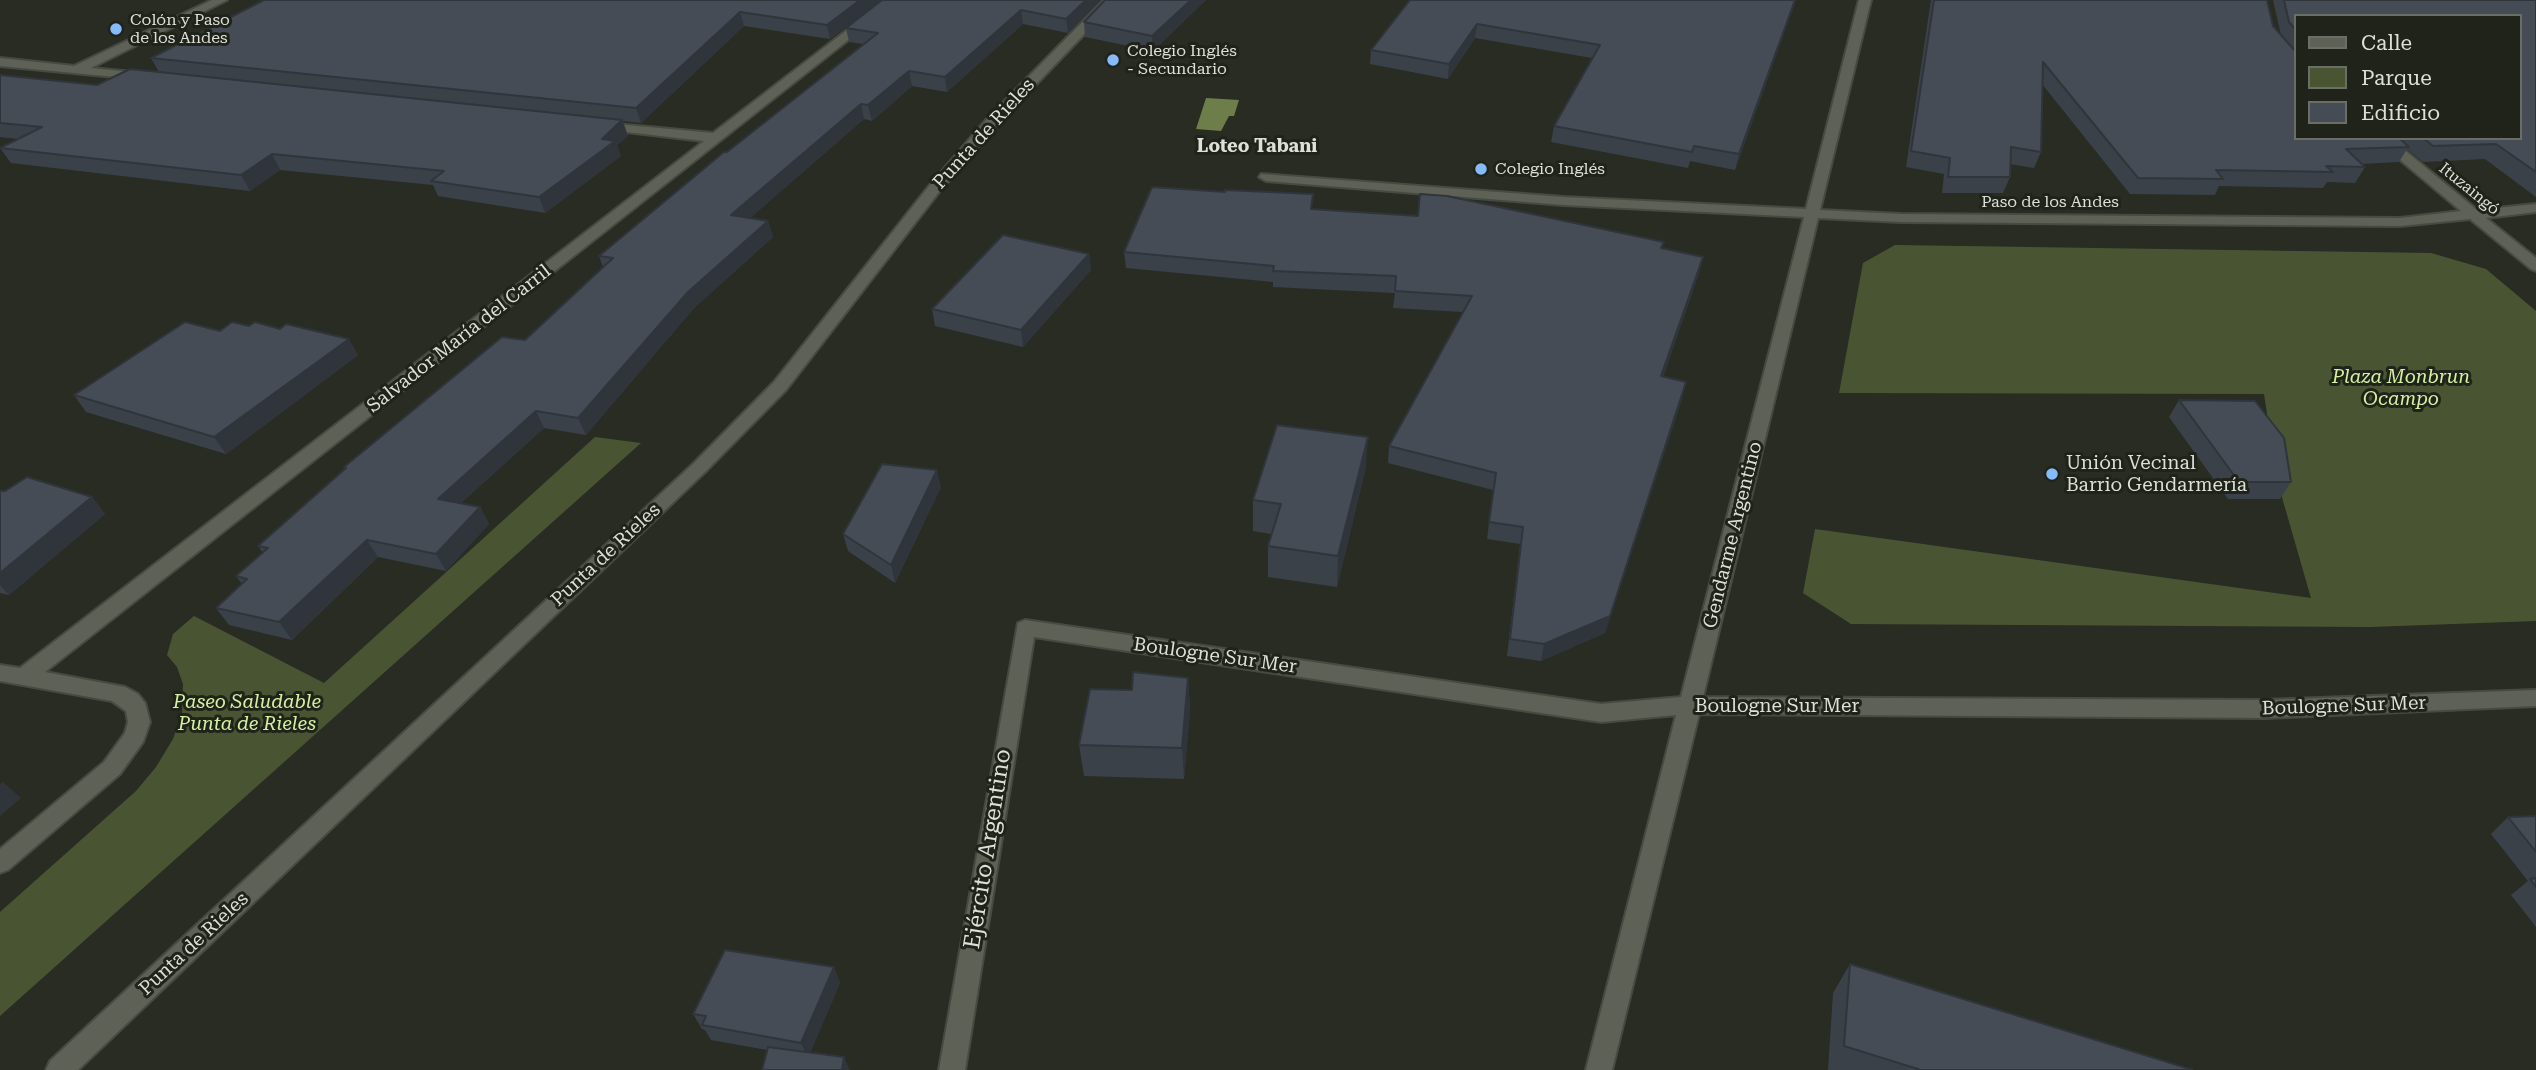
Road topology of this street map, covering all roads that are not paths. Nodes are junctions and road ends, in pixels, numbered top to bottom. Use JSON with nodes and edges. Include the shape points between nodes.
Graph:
{"nodes":[{"id":1,"x":221,"y":0,"type":"edge"},
{"id":2,"x":893,"y":0,"type":"edge"},
{"id":3,"x":1111,"y":0,"type":"edge"},
{"id":4,"x":1865,"y":0,"type":"edge"},
{"id":5,"x":0,"y":62,"type":"edge"},
{"id":6,"x":75,"y":70,"type":"junction"},
{"id":7,"x":158,"y":79,"type":"edge"},
{"id":8,"x":585,"y":124,"type":"edge"},
{"id":9,"x":718,"y":138,"type":"junction"},
{"id":10,"x":2383,"y":140,"type":"edge"},
{"id":11,"x":1266,"y":177,"type":"dead end"},
{"id":12,"x":2536,"y":208,"type":"edge"},
{"id":13,"x":1814,"y":214,"type":"junction"},
{"id":14,"x":2473,"y":214,"type":"junction"},
{"id":15,"x":2536,"y":266,"type":"edge"},
{"id":16,"x":1025,"y":628,"type":"joint"},
{"id":17,"x":0,"y":673,"type":"edge"},
{"id":18,"x":24,"y":677,"type":"junction"},
{"id":19,"x":2536,"y":698,"type":"edge"},
{"id":20,"x":1690,"y":705,"type":"junction"},
{"id":21,"x":0,"y":863,"type":"edge"},
{"id":22,"x":59,"y":1070,"type":"edge"},
{"id":23,"x":952,"y":1070,"type":"edge"},
{"id":24,"x":1599,"y":1070,"type":"edge"}],
"edges":[{"from":1,"to":6,"type":"street"},
{"from":2,"to":9,"type":"street","name":"Salvador María del Carril"},
{"from":3,"to":22,"type":"street","name":"Punta de Rieles","via":[[991,123],[934,189],[780,386],[699,468]]},
{"from":4,"to":13,"type":"street","name":"Gendarme Argentino"},
{"from":5,"to":6,"type":"street"},
{"from":6,"to":7,"type":"street"},
{"from":8,"to":9,"type":"street"},
{"from":9,"to":18,"type":"street","name":"Salvador María del Carril"},
{"from":10,"to":14,"type":"street","name":"Ituzaingó"},
{"from":11,"to":13,"type":"street","name":"Paso de los Andes","via":[[1564,201]]},
{"from":12,"to":14,"type":"street","name":"Paso de los Andes"},
{"from":13,"to":14,"type":"street","name":"Paso de los Andes","via":[[2387,222]]},
{"from":13,"to":20,"type":"street","name":"Gendarme Argentino"},
{"from":14,"to":15,"type":"street","name":"Ituzaingó"},
{"from":16,"to":20,"type":"street","name":"Boulogne Sur Mer","via":[[1601,713]]},
{"from":16,"to":23,"type":"street","name":"Ejército Argentino"},
{"from":17,"to":18,"type":"street"},
{"from":18,"to":21,"type":"street","via":[[106,691],[130,700],[139,722],[126,752],[112,768]]},
{"from":19,"to":20,"type":"street","name":"Boulogne Sur Mer","via":[[2264,709]]},
{"from":20,"to":24,"type":"street","name":"Gendarme Argentino"}]}
